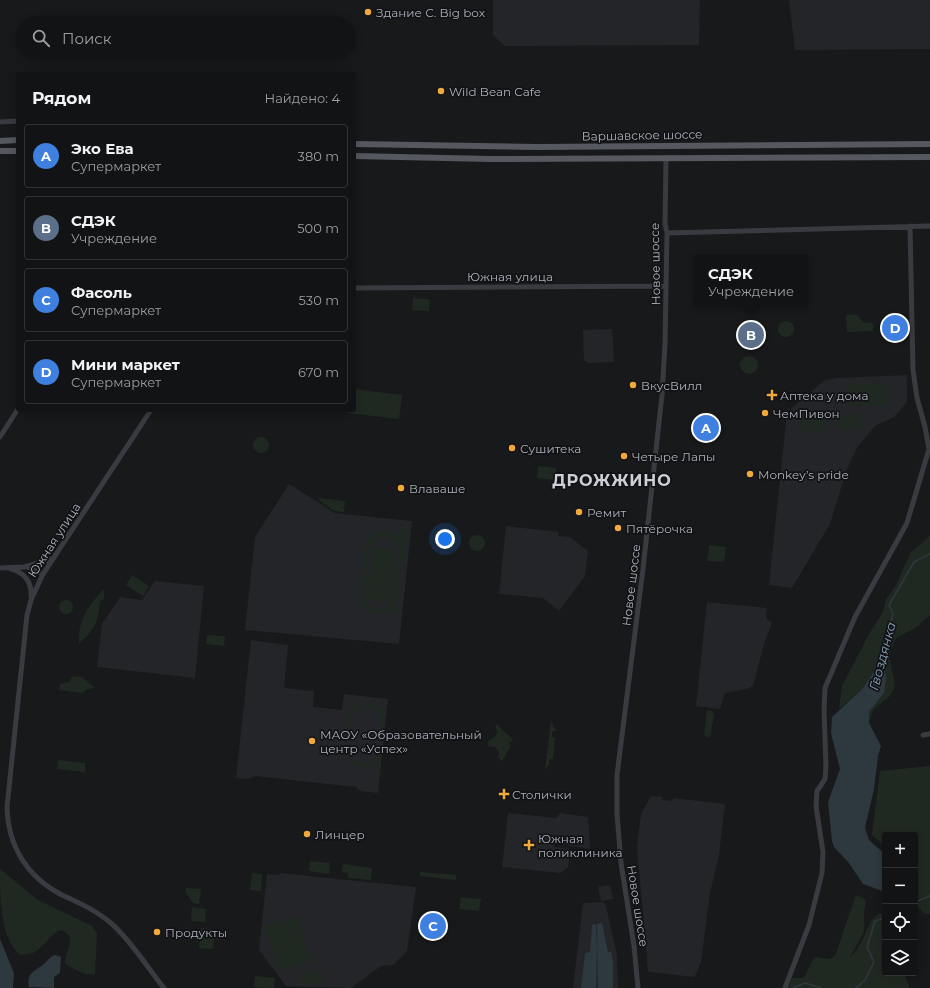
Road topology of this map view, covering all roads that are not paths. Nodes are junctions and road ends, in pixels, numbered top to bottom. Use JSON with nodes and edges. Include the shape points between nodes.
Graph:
{"nodes":[{"id":1,"x":16,"y":121,"type":"edge"},
{"id":2,"x":0,"y":122,"type":"edge"},
{"id":3,"x":16,"y":140,"type":"edge"},
{"id":4,"x":0,"y":141,"type":"edge"},
{"id":5,"x":356,"y":144,"type":"edge"},
{"id":6,"x":930,"y":144,"type":"edge"},
{"id":7,"x":16,"y":150,"type":"edge"},
{"id":8,"x":0,"y":151,"type":"edge"},
{"id":9,"x":356,"y":156,"type":"edge"},
{"id":10,"x":930,"y":157,"type":"edge"},
{"id":11,"x":666,"y":159,"type":"junction"},
{"id":12,"x":910,"y":226,"type":"junction"},
{"id":13,"x":930,"y":226,"type":"edge"},
{"id":14,"x":667,"y":233,"type":"junction"},
{"id":15,"x":666,"y":286,"type":"junction"},
{"id":16,"x":356,"y":288,"type":"edge"},
{"id":17,"x":16,"y":412,"type":"edge"},
{"id":18,"x":150,"y":412,"type":"edge"},
{"id":19,"x":928,"y":427,"type":"edge"},
{"id":20,"x":0,"y":437,"type":"edge"},
{"id":21,"x":53,"y":559,"type":"junction"},
{"id":22,"x":24,"y":567,"type":"junction"},
{"id":23,"x":2,"y":568,"type":"edge"},
{"id":24,"x":43,"y":574,"type":"junction"},
{"id":25,"x":31,"y":600,"type":"junction"},
{"id":26,"x":930,"y":734,"type":"edge"},
{"id":27,"x":923,"y":735,"type":"dead end"},
{"id":28,"x":164,"y":988,"type":"edge"},
{"id":29,"x":638,"y":988,"type":"edge"},
{"id":30,"x":785,"y":988,"type":"edge"}],
"edges":[{"from":1,"to":2,"type":"street"},
{"from":3,"to":4,"type":"main road"},
{"from":5,"to":6,"type":"main road","name":"Варшавское шоссе","via":[[537,147]]},
{"from":7,"to":8,"type":"main road"},
{"from":9,"to":11,"type":"main road","name":"Варшавское шоссе"},
{"from":10,"to":11,"type":"main road","name":"Варшавское шоссе"},
{"from":11,"to":14,"type":"street","name":"Новое шоссе"},
{"from":12,"to":13,"type":"street"},
{"from":12,"to":14,"type":"street"},
{"from":12,"to":19,"type":"street","via":[[913,370],[917,398]]},
{"from":14,"to":15,"type":"street","name":"Новое шоссе"},
{"from":15,"to":16,"type":"street","name":"Южная улица"},
{"from":15,"to":29,"type":"street","name":"Новое шоссе","via":[[662,395],[617,775],[621,863]]},
{"from":17,"to":20,"type":"street"},
{"from":18,"to":21,"type":"street","name":"Южная улица"},
{"from":19,"to":30,"type":"street","via":[[929,449],[907,523],[855,617],[825,688],[826,766],[825,779],[817,791],[816,806],[823,852],[822,873],[809,925]]},
{"from":21,"to":22,"type":"street"},
{"from":21,"to":24,"type":"street","name":"Южная улица"},
{"from":22,"to":23,"type":"street"},
{"from":22,"to":24,"type":"street"},
{"from":23,"to":25,"type":"street","via":[[20,572],[27,578]]},
{"from":24,"to":25,"type":"street","name":"Южная улица"},
{"from":25,"to":28,"type":"street","name":"Южная улица","via":[[27,615],[7,794],[7,820],[12,840],[19,856],[36,876],[49,887],[94,911],[112,925]]},
{"from":26,"to":27,"type":"street"}]}
